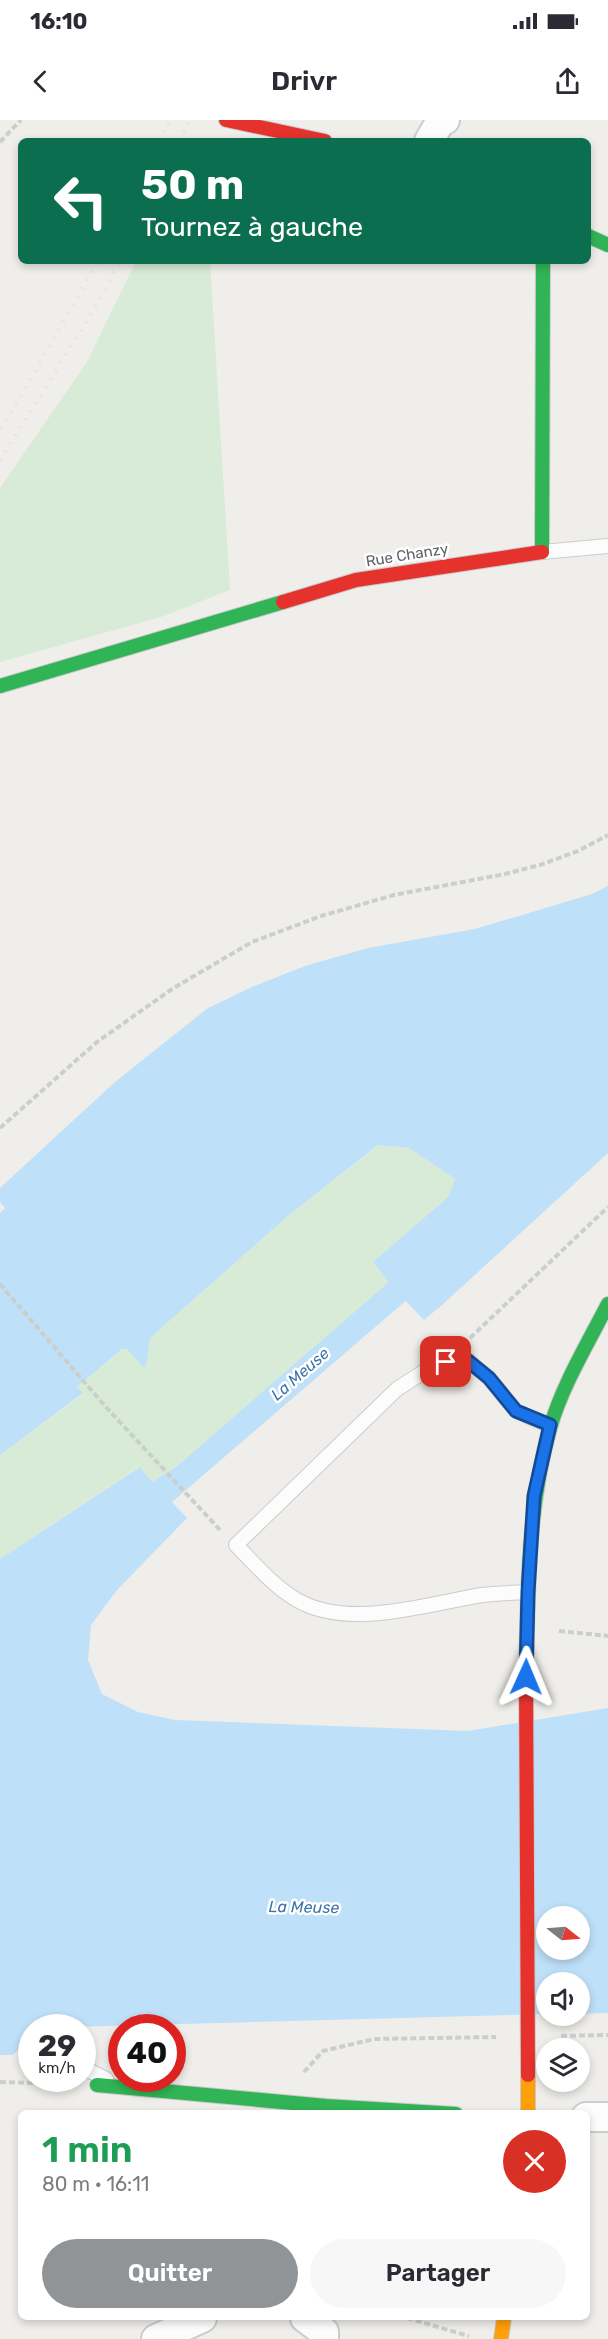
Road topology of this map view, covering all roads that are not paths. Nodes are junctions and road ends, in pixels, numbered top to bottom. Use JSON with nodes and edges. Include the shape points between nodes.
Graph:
{"nodes":[{"id":1,"x":226,"y":120,"type":"edge"},
{"id":2,"x":445,"y":120,"type":"edge"},
{"id":3,"x":311,"y":138,"type":"edge"},
{"id":4,"x":431,"y":138,"type":"edge"},
{"id":5,"x":591,"y":237,"type":"edge"},
{"id":6,"x":608,"y":244,"type":"edge"},
{"id":7,"x":543,"y":264,"type":"edge"},
{"id":8,"x":608,"y":546,"type":"edge"},
{"id":9,"x":542,"y":552,"type":"junction"},
{"id":10,"x":0,"y":686,"type":"edge"},
{"id":11,"x":608,"y":1304,"type":"edge"},
{"id":12,"x":550,"y":1425,"type":"junction"},
{"id":13,"x":528,"y":1592,"type":"junction"},
{"id":14,"x":97,"y":2085,"type":"road end"},
{"id":15,"x":108,"y":2085,"type":"edge"},
{"id":16,"x":180,"y":2092,"type":"edge"},
{"id":17,"x":397,"y":2110,"type":"edge"},
{"id":18,"x":528,"y":2110,"type":"edge"},
{"id":19,"x":590,"y":2117,"type":"edge"},
{"id":20,"x":608,"y":2117,"type":"edge"},
{"id":21,"x":198,"y":2320,"type":"edge"},
{"id":22,"x":308,"y":2320,"type":"edge"},
{"id":23,"x":504,"y":2320,"type":"edge"},
{"id":24,"x":156,"y":2339,"type":"edge"},
{"id":25,"x":324,"y":2339,"type":"edge"},
{"id":26,"x":501,"y":2339,"type":"edge"}],
"edges":[{"from":1,"to":3,"type":"street"},
{"from":2,"to":4,"type":"street"},
{"from":5,"to":6,"type":"street"},
{"from":7,"to":9,"type":"street"},
{"from":8,"to":9,"type":"lane"},
{"from":9,"to":10,"type":"street","name":"Rue Chanzy","via":[[356,580]]},
{"from":11,"to":12,"type":"street"},
{"from":12,"to":13,"type":"street","via":[[534,1496]]},
{"from":12,"to":13,"type":"lane","via":[[516,1411],[489,1378],[467,1360],[439,1362],[398,1389],[236,1545],[271,1581],[298,1601],[338,1614],[380,1613],[486,1594]]},
{"from":13,"to":18,"type":"street","bridge":true},
{"from":14,"to":15,"type":"street"},
{"from":16,"to":17,"type":"street"},
{"from":19,"to":20,"type":"street"},
{"from":21,"to":24,"type":"street"},
{"from":22,"to":25,"type":"street","via":[[324,2332]]},
{"from":23,"to":26,"type":"street"}]}
